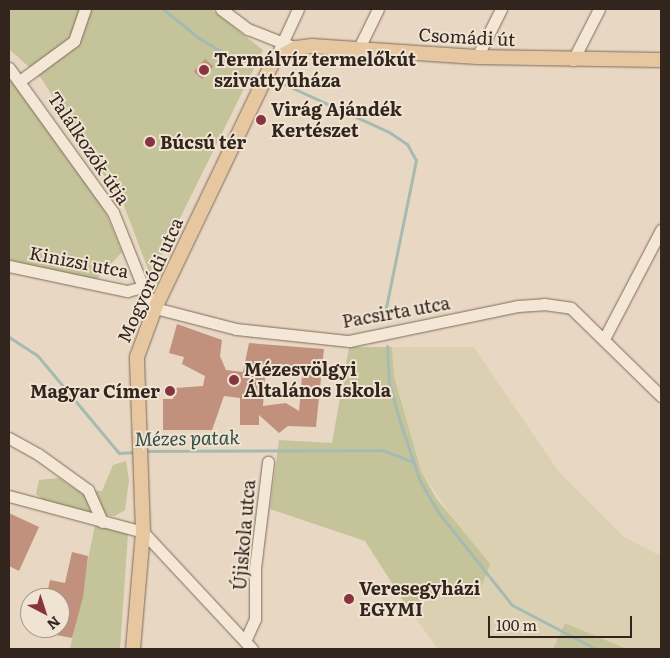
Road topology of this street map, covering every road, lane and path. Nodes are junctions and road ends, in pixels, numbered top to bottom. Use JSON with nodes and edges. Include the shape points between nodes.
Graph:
{"nodes":[{"id":1,"x":85,"y":9,"type":"edge"},
{"id":2,"x":221,"y":9,"type":"edge"},
{"id":3,"x":298,"y":9,"type":"edge"},
{"id":4,"x":378,"y":9,"type":"edge"},
{"id":5,"x":501,"y":9,"type":"edge"},
{"id":6,"x":598,"y":9,"type":"edge"},
{"id":7,"x":281,"y":44,"type":"junction"},
{"id":8,"x":296,"y":48,"type":"junction"},
{"id":9,"x":358,"y":50,"type":"junction"},
{"id":10,"x":476,"y":57,"type":"junction"},
{"id":11,"x":274,"y":60,"type":"junction"},
{"id":12,"x":572,"y":60,"type":"junction"},
{"id":13,"x":661,"y":60,"type":"edge"},
{"id":14,"x":9,"y":68,"type":"edge"},
{"id":15,"x":21,"y":80,"type":"junction"},
{"id":16,"x":661,"y":230,"type":"edge"},
{"id":17,"x":9,"y":266,"type":"edge"},
{"id":18,"x":143,"y":287,"type":"junction"},
{"id":19,"x":153,"y":306,"type":"junction"},
{"id":20,"x":605,"y":337,"type":"junction"},
{"id":21,"x":661,"y":396,"type":"edge"},
{"id":22,"x":9,"y":438,"type":"edge"},
{"id":23,"x":268,"y":462,"type":"dead end"},
{"id":24,"x":9,"y":496,"type":"edge"},
{"id":25,"x":102,"y":522,"type":"junction"},
{"id":26,"x":143,"y":532,"type":"junction"},
{"id":27,"x":249,"y":644,"type":"edge"},
{"id":28,"x":133,"y":649,"type":"edge"}],
"edges":[{"from":1,"to":15,"type":"street","via":[[74,41]]},
{"from":2,"to":7,"type":"street","via":[[248,29]]},
{"from":3,"to":7,"type":"street","name":"Mogyoródi utca"},
{"from":4,"to":9,"type":"street"},
{"from":5,"to":10,"type":"street"},
{"from":6,"to":12,"type":"street"},
{"from":7,"to":8,"type":"street"},
{"from":7,"to":11,"type":"street","name":"Mogyoródi utca"},
{"from":8,"to":9,"type":"main road","name":"Csomádi út"},
{"from":8,"to":11,"type":"main road"},
{"from":9,"to":10,"type":"main road","name":"Csomádi út"},
{"from":10,"to":12,"type":"main road","name":"Csomádi út"},
{"from":11,"to":19,"type":"main road","name":"Mogyoródi utca"},
{"from":12,"to":13,"type":"main road","name":"Csomádi út"},
{"from":14,"to":15,"type":"street","name":"Találkozók útja"},
{"from":15,"to":18,"type":"street","name":"Találkozók útja","via":[[113,212]]},
{"from":16,"to":20,"type":"street"},
{"from":17,"to":18,"type":"street","name":"Kinizsi utca","via":[[127,291]]},
{"from":18,"to":19,"type":"street","name":"Találkozók útja"},
{"from":19,"to":20,"type":"street","name":"Pacsirta utca","via":[[236,329],[349,341],[544,304],[571,308]]},
{"from":19,"to":26,"type":"main road","name":"Mogyoródi utca","via":[[137,356]]},
{"from":20,"to":21,"type":"street","name":"Pacsirta utca"},
{"from":22,"to":25,"type":"street","via":[[38,454],[88,490]]},
{"from":23,"to":27,"type":"street","name":"Újiskola utca","via":[[255,568],[256,619]]},
{"from":24,"to":25,"type":"street"},
{"from":25,"to":26,"type":"street"},
{"from":26,"to":27,"type":"street","name":"Újiskola utca"},
{"from":26,"to":28,"type":"main road","name":"Mogyoródi utca"}]}
